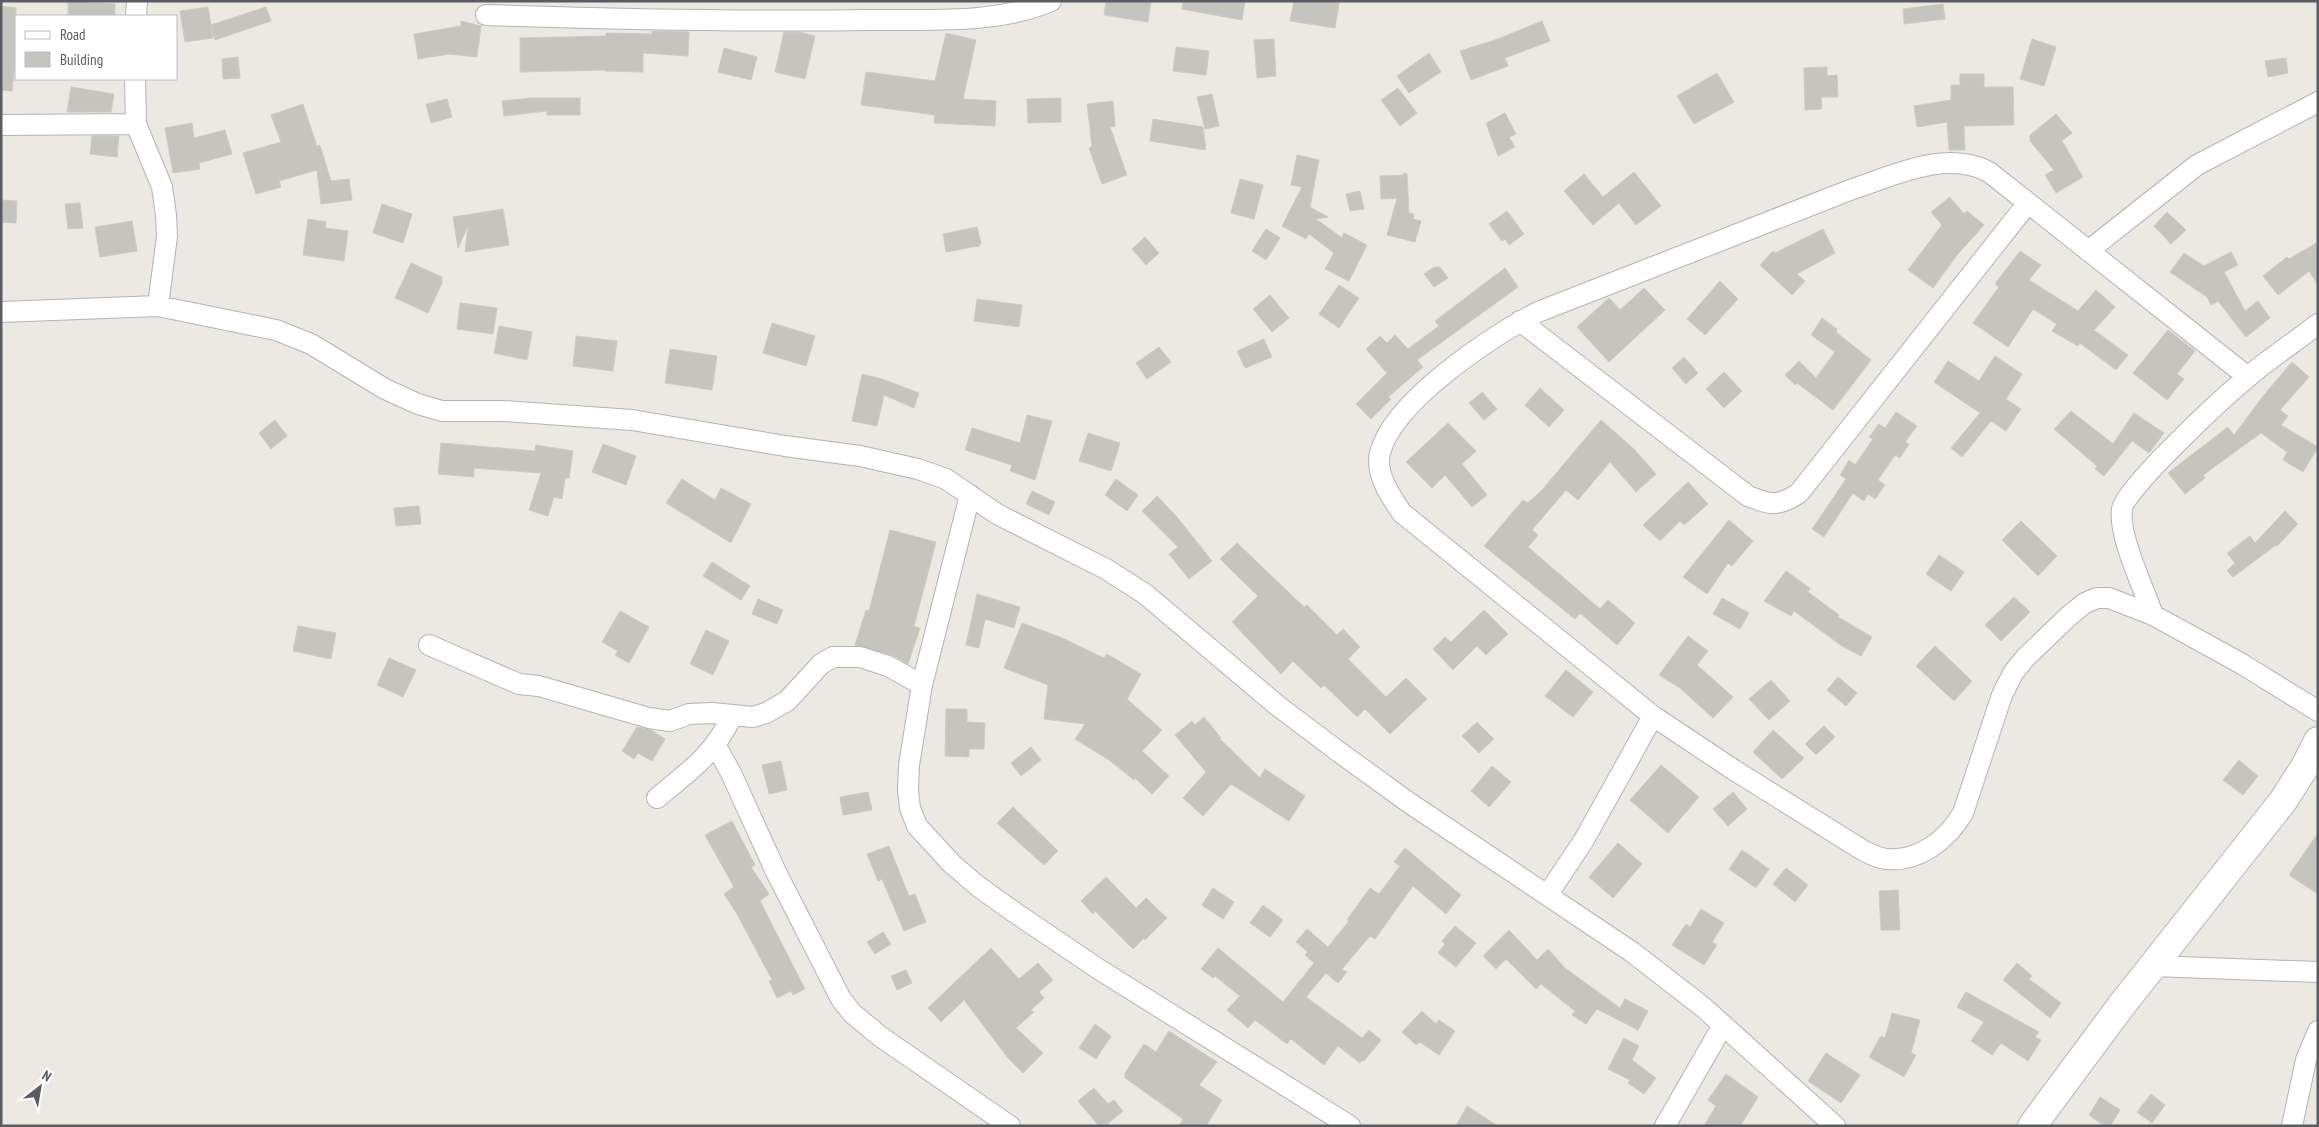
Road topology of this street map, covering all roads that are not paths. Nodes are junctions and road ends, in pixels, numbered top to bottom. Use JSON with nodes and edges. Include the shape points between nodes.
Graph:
{"nodes":[{"id":1,"x":137,"y":1,"type":"edge"},
{"id":2,"x":1052,"y":1,"type":"edge"},
{"id":3,"x":136,"y":15,"type":"edge"},
{"id":4,"x":486,"y":15,"type":"dead end"},
{"id":5,"x":135,"y":80,"type":"edge"},
{"id":6,"x":2318,"y":102,"type":"edge"},
{"id":7,"x":136,"y":124,"type":"junction"},
{"id":8,"x":1,"y":125,"type":"edge"},
{"id":9,"x":2027,"y":204,"type":"junction"},
{"id":10,"x":2088,"y":251,"type":"junction"},
{"id":11,"x":158,"y":306,"type":"junction"},
{"id":12,"x":1,"y":312,"type":"edge"},
{"id":13,"x":1520,"y":321,"type":"junction"},
{"id":14,"x":2318,"y":324,"type":"edge"},
{"id":15,"x":2248,"y":377,"type":"junction"},
{"id":16,"x":970,"y":495,"type":"junction"},
{"id":17,"x":2153,"y":615,"type":"junction"},
{"id":18,"x":429,"y":645,"type":"dead end"},
{"id":19,"x":922,"y":685,"type":"junction"},
{"id":20,"x":2318,"y":711,"type":"edge"},
{"id":21,"x":732,"y":716,"type":"junction"},
{"id":22,"x":1653,"y":716,"type":"junction"},
{"id":23,"x":2318,"y":741,"type":"edge"},
{"id":24,"x":716,"y":746,"type":"junction"},
{"id":25,"x":657,"y":798,"type":"dead end"},
{"id":26,"x":1548,"y":894,"type":"junction"},
{"id":27,"x":2152,"y":966,"type":"junction"},
{"id":28,"x":2318,"y":972,"type":"edge"},
{"id":29,"x":1723,"y":1025,"type":"junction"},
{"id":30,"x":2318,"y":1031,"type":"edge"},
{"id":31,"x":1342,"y":1124,"type":"edge"},
{"id":32,"x":1010,"y":1126,"type":"edge"},
{"id":33,"x":1666,"y":1126,"type":"edge"},
{"id":34,"x":1835,"y":1126,"type":"edge"},
{"id":35,"x":2032,"y":1126,"type":"edge"},
{"id":36,"x":2292,"y":1126,"type":"edge"}],
"edges":[{"from":1,"to":3,"type":"street"},
{"from":2,"to":4,"type":"street","via":[[999,16],[919,19],[650,20]]},
{"from":5,"to":7,"type":"street"},
{"from":6,"to":10,"type":"street","via":[[2197,165]]},
{"from":7,"to":8,"type":"street"},
{"from":7,"to":11,"type":"street","via":[[162,188],[166,215],[167,236]]},
{"from":9,"to":10,"type":"street"},
{"from":9,"to":13,"type":"street","via":[[1989,172],[1976,166],[1946,162],[1850,190]]},
{"from":9,"to":13,"type":"street","via":[[1799,493],[1785,502],[1768,504],[1748,496]]},
{"from":10,"to":15,"type":"street"},
{"from":11,"to":12,"type":"street"},
{"from":11,"to":16,"type":"street","via":[[276,330],[311,344],[385,389],[442,411],[504,411],[632,420],[860,456],[932,473]]},
{"from":13,"to":22,"type":"street","via":[[1442,376],[1411,404],[1387,436],[1380,455],[1388,492],[1402,513]]},
{"from":14,"to":15,"type":"street"},
{"from":15,"to":17,"type":"street","via":[[2160,460],[2126,498],[2122,508],[2122,526]]},
{"from":16,"to":19,"type":"street"},
{"from":16,"to":26,"type":"street","via":[[997,514],[1090,560],[1145,594],[1338,752]]},
{"from":17,"to":20,"type":"street"},
{"from":17,"to":22,"type":"street","via":[[2109,598],[2097,598],[2070,615],[2026,657],[2002,695],[1963,814],[1953,831],[1924,851],[1903,858],[1885,859],[1864,850]]},
{"from":18,"to":21,"type":"street","via":[[519,684],[539,686],[649,718],[670,721],[689,714]]},
{"from":19,"to":21,"type":"street","via":[[888,666],[860,657],[833,657],[821,664],[781,706],[753,717]]},
{"from":19,"to":31,"type":"street","via":[[908,790],[917,826],[934,846],[979,887],[1014,912]]},
{"from":21,"to":24,"type":"street"},
{"from":22,"to":26,"type":"street","via":[[1594,824]]},
{"from":23,"to":27,"type":"street","via":[[2283,801]]},
{"from":24,"to":25,"type":"street"},
{"from":24,"to":32,"type":"street","via":[[841,999],[852,1013],[881,1037]]},
{"from":26,"to":29,"type":"street","via":[[1632,952]]},
{"from":27,"to":28,"type":"street"},
{"from":27,"to":35,"type":"street"},
{"from":29,"to":33,"type":"street"},
{"from":29,"to":34,"type":"street"},
{"from":30,"to":36,"type":"street","via":[[2306,1060]]}]}
